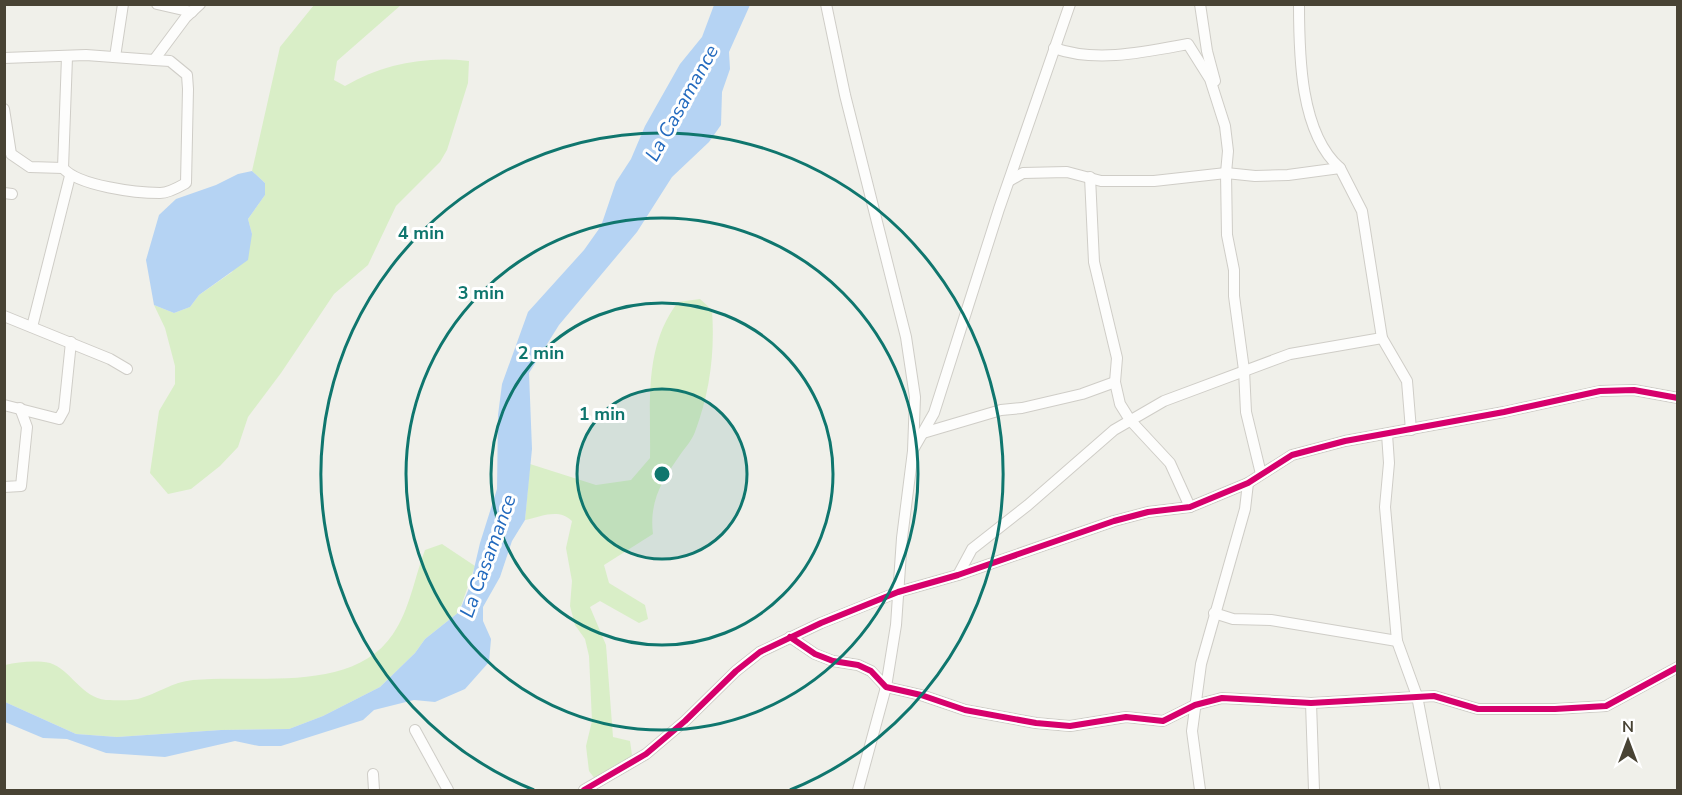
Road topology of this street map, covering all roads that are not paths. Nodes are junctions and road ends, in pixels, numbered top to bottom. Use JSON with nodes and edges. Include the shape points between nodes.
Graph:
{"nodes":[{"id":1,"x":123,"y":4,"type":"edge"},
{"id":2,"x":157,"y":4,"type":"edge"},
{"id":3,"x":826,"y":4,"type":"edge"},
{"id":4,"x":1070,"y":4,"type":"edge"},
{"id":5,"x":1200,"y":4,"type":"edge"},
{"id":6,"x":1299,"y":4,"type":"edge"},
{"id":7,"x":196,"y":8,"type":"edge"},
{"id":8,"x":1054,"y":48,"type":"junction"},
{"id":9,"x":86,"y":55,"type":"junction"},
{"id":10,"x":67,"y":57,"type":"junction"},
{"id":11,"x":115,"y":57,"type":"junction"},
{"id":12,"x":4,"y":58,"type":"edge"},
{"id":13,"x":154,"y":60,"type":"junction"},
{"id":14,"x":67,"y":76,"type":"junction"},
{"id":15,"x":1214,"y":91,"type":"junction"},
{"id":16,"x":4,"y":109,"type":"edge"},
{"id":17,"x":1340,"y":168,"type":"junction"},
{"id":18,"x":67,"y":172,"type":"junction"},
{"id":19,"x":1226,"y":172,"type":"junction"},
{"id":20,"x":1090,"y":177,"type":"junction"},
{"id":21,"x":1009,"y":181,"type":"junction"},
{"id":22,"x":4,"y":316,"type":"edge"},
{"id":23,"x":32,"y":327,"type":"junction"},
{"id":24,"x":1382,"y":338,"type":"junction"},
{"id":25,"x":71,"y":342,"type":"junction"},
{"id":26,"x":127,"y":369,"type":"dead end"},
{"id":27,"x":1244,"y":370,"type":"junction"},
{"id":28,"x":1115,"y":382,"type":"junction"},
{"id":29,"x":1677,"y":398,"type":"edge"},
{"id":30,"x":4,"y":405,"type":"edge"},
{"id":31,"x":20,"y":408,"type":"junction"},
{"id":32,"x":36,"y":412,"type":"junction"},
{"id":33,"x":1130,"y":420,"type":"junction"},
{"id":34,"x":27,"y":427,"type":"junction"},
{"id":35,"x":1411,"y":430,"type":"junction"},
{"id":36,"x":923,"y":433,"type":"junction"},
{"id":37,"x":1387,"y":434,"type":"junction"},
{"id":38,"x":913,"y":451,"type":"junction"},
{"id":39,"x":1261,"y":474,"type":"junction"},
{"id":40,"x":1248,"y":483,"type":"junction"},
{"id":41,"x":4,"y":487,"type":"edge"},
{"id":42,"x":1190,"y":507,"type":"junction"},
{"id":43,"x":958,"y":575,"type":"junction"},
{"id":44,"x":898,"y":592,"type":"junction"},
{"id":45,"x":1214,"y":613,"type":"junction"},
{"id":46,"x":790,"y":637,"type":"junction"},
{"id":47,"x":1397,"y":641,"type":"junction"},
{"id":48,"x":1677,"y":667,"type":"edge"},
{"id":49,"x":886,"y":687,"type":"junction"},
{"id":50,"x":1417,"y":696,"type":"junction"},
{"id":51,"x":1311,"y":703,"type":"junction"},
{"id":52,"x":1195,"y":705,"type":"junction"},
{"id":53,"x":415,"y":730,"type":"dead end"},
{"id":54,"x":373,"y":774,"type":"dead end"},
{"id":55,"x":374,"y":790,"type":"edge"},
{"id":56,"x":448,"y":790,"type":"edge"},
{"id":57,"x":584,"y":790,"type":"edge"},
{"id":58,"x":858,"y":790,"type":"edge"},
{"id":59,"x":1200,"y":790,"type":"edge"},
{"id":60,"x":1314,"y":790,"type":"edge"},
{"id":61,"x":1435,"y":790,"type":"edge"}],
"edges":[{"from":1,"to":11,"type":"street"},
{"from":2,"to":7,"type":"street"},
{"from":3,"to":38,"type":"street","via":[[912,364]]},
{"from":4,"to":8,"type":"street"},
{"from":5,"to":15,"type":"street","via":[[1215,78]]},
{"from":6,"to":17,"type":"street","via":[[1299,47],[1308,114],[1322,149]]},
{"from":7,"to":13,"type":"street"},
{"from":8,"to":15,"type":"street","via":[[1073,55],[1125,54],[1188,44]]},
{"from":8,"to":21,"type":"street"},
{"from":9,"to":10,"type":"street"},
{"from":9,"to":11,"type":"street"},
{"from":9,"to":14,"type":"street"},
{"from":10,"to":12,"type":"street"},
{"from":10,"to":14,"type":"street"},
{"from":11,"to":13,"type":"street"},
{"from":13,"to":18,"type":"street","via":[[170,61],[187,75],[186,183],[162,193],[106,187]]},
{"from":14,"to":18,"type":"street"},
{"from":15,"to":19,"type":"street","via":[[1225,126]]},
{"from":16,"to":18,"type":"street","via":[[10,154],[30,167]]},
{"from":17,"to":19,"type":"street","via":[[1288,175]]},
{"from":17,"to":24,"type":"street","via":[[1362,210]]},
{"from":18,"to":23,"type":"street"},
{"from":19,"to":20,"type":"street","via":[[1154,181],[1101,181]]},
{"from":19,"to":27,"type":"street","via":[[1227,235]]},
{"from":20,"to":21,"type":"street","via":[[1067,172],[1023,173]]},
{"from":20,"to":28,"type":"street","via":[[1094,262],[1117,358]]},
{"from":21,"to":36,"type":"street","via":[[934,413]]},
{"from":22,"to":23,"type":"street"},
{"from":23,"to":25,"type":"street"},
{"from":24,"to":27,"type":"street","via":[[1290,354]]},
{"from":24,"to":35,"type":"street","via":[[1407,381]]},
{"from":25,"to":26,"type":"street"},
{"from":25,"to":32,"type":"street","via":[[64,410],[58,419]]},
{"from":27,"to":33,"type":"street","via":[[1180,393]]},
{"from":27,"to":39,"type":"street","via":[[1250,434]]},
{"from":28,"to":33,"type":"street","via":[[1120,404]]},
{"from":28,"to":36,"type":"street"},
{"from":29,"to":35,"type":"street","via":[[1634,390],[1600,391]]},
{"from":30,"to":31,"type":"street"},
{"from":31,"to":32,"type":"street"},
{"from":31,"to":34,"type":"street"},
{"from":32,"to":34,"type":"street"},
{"from":33,"to":42,"type":"street","via":[[1170,463]]},
{"from":33,"to":43,"type":"street","via":[[1114,429],[972,549]]},
{"from":34,"to":41,"type":"street","via":[[21,486]]},
{"from":35,"to":37,"type":"street"},
{"from":36,"to":38,"type":"street"},
{"from":37,"to":39,"type":"street","via":[[1292,455]]},
{"from":37,"to":47,"type":"street","via":[[1385,507]]},
{"from":38,"to":44,"type":"street"},
{"from":39,"to":40,"type":"street"},
{"from":40,"to":42,"type":"street"},
{"from":40,"to":45,"type":"street","via":[[1245,509]]},
{"from":42,"to":43,"type":"street","via":[[1114,521]]},
{"from":43,"to":44,"type":"street"},
{"from":44,"to":46,"type":"street"},
{"from":44,"to":49,"type":"street"},
{"from":45,"to":47,"type":"street","via":[[1233,619],[1271,620]]},
{"from":45,"to":52,"type":"street"},
{"from":46,"to":49,"type":"street","via":[[832,661],[858,664]]},
{"from":46,"to":57,"type":"street","via":[[748,660],[646,754]]},
{"from":47,"to":50,"type":"street"},
{"from":48,"to":50,"type":"street","via":[[1606,706],[1478,709],[1434,696]]},
{"from":49,"to":52,"type":"street","via":[[965,710],[1070,726],[1126,717],[1162,721]]},
{"from":49,"to":58,"type":"street"},
{"from":50,"to":51,"type":"street"},
{"from":50,"to":61,"type":"street"},
{"from":51,"to":52,"type":"street","via":[[1222,698]]},
{"from":51,"to":60,"type":"street"},
{"from":52,"to":59,"type":"street","via":[[1192,731]]},
{"from":53,"to":56,"type":"street"},
{"from":54,"to":55,"type":"street"}]}
